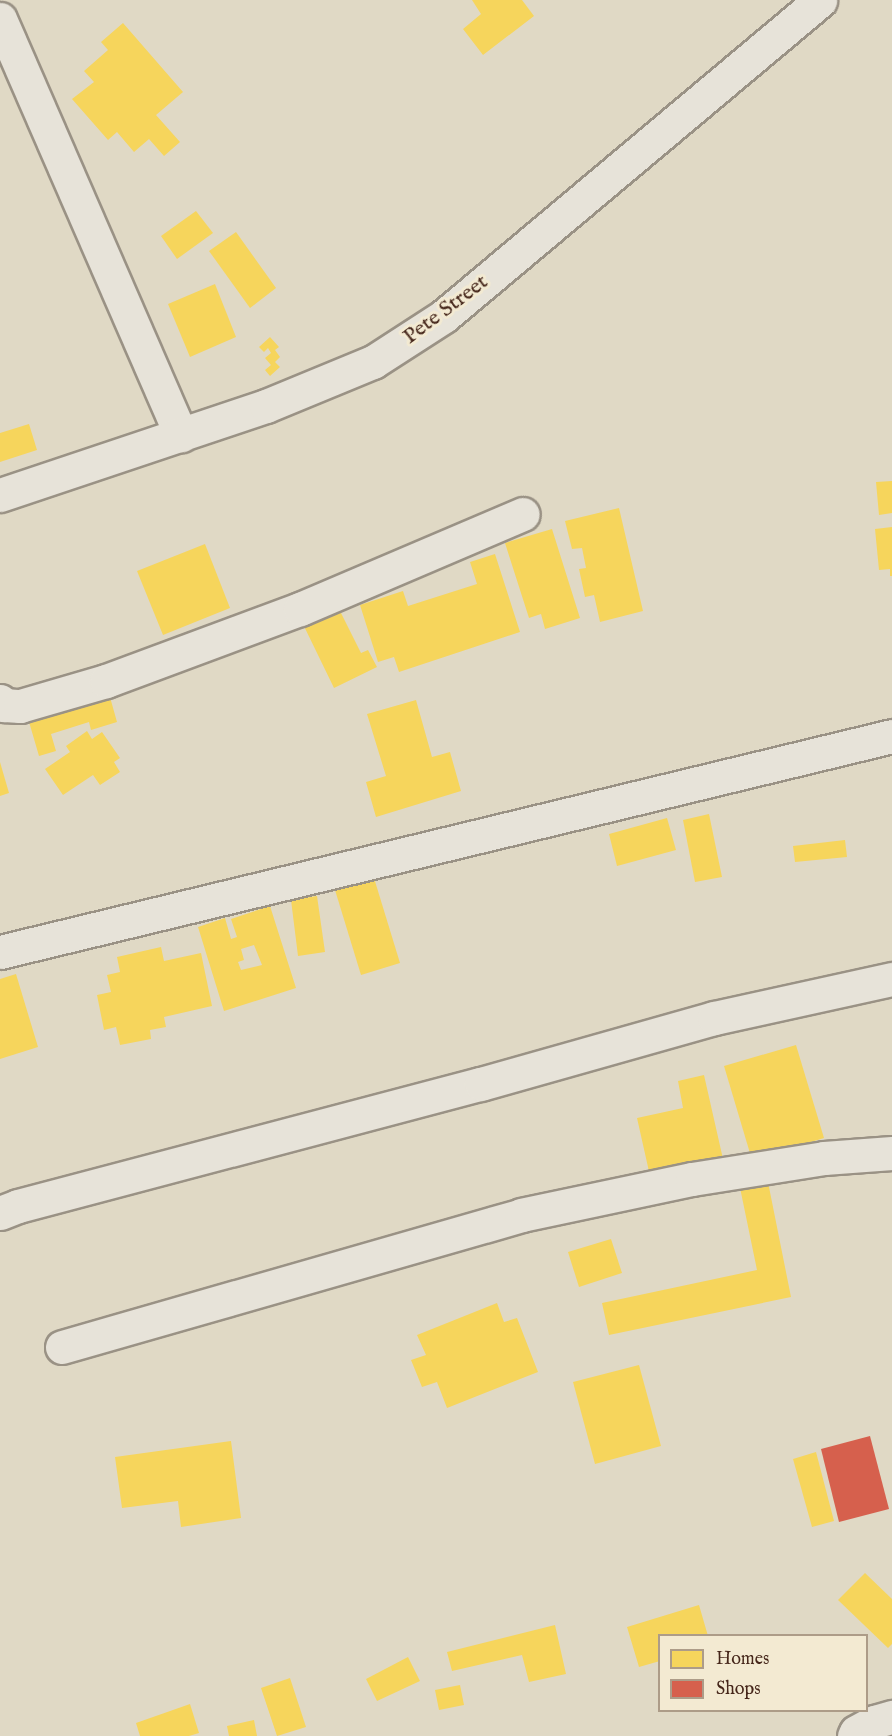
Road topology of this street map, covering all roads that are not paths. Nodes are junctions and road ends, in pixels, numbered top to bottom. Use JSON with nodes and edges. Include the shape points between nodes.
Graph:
{"nodes":[{"id":1,"x":820,"y":0,"type":"edge"},
{"id":2,"x":0,"y":19,"type":"edge"},
{"id":3,"x":181,"y":435,"type":"junction"},
{"id":4,"x":0,"y":495,"type":"edge"},
{"id":5,"x":523,"y":514,"type":"dead end"},
{"id":6,"x":0,"y":701,"type":"edge"},
{"id":7,"x":892,"y":736,"type":"edge"},
{"id":8,"x":0,"y":952,"type":"edge"},
{"id":9,"x":892,"y":980,"type":"edge"},
{"id":10,"x":892,"y":1153,"type":"edge"},
{"id":11,"x":0,"y":1213,"type":"edge"},
{"id":12,"x":62,"y":1347,"type":"dead end"},
{"id":13,"x":892,"y":1717,"type":"edge"},
{"id":14,"x":854,"y":1736,"type":"edge"}],
"edges":[{"from":1,"to":3,"type":"street","name":"Pete Street","via":[[444,316],[373,362],[267,406]]},
{"from":2,"to":3,"type":"street"},
{"from":3,"to":4,"type":"street","name":"Pete Street"},
{"from":5,"to":6,"type":"street","via":[[300,609],[106,681],[20,706]]},
{"from":7,"to":8,"type":"street"},
{"from":9,"to":11,"type":"street","via":[[714,1018]]},
{"from":10,"to":12,"type":"street","via":[[824,1158],[692,1179],[522,1215]]},
{"from":13,"to":14,"type":"street","via":[[874,1722]]}]}
